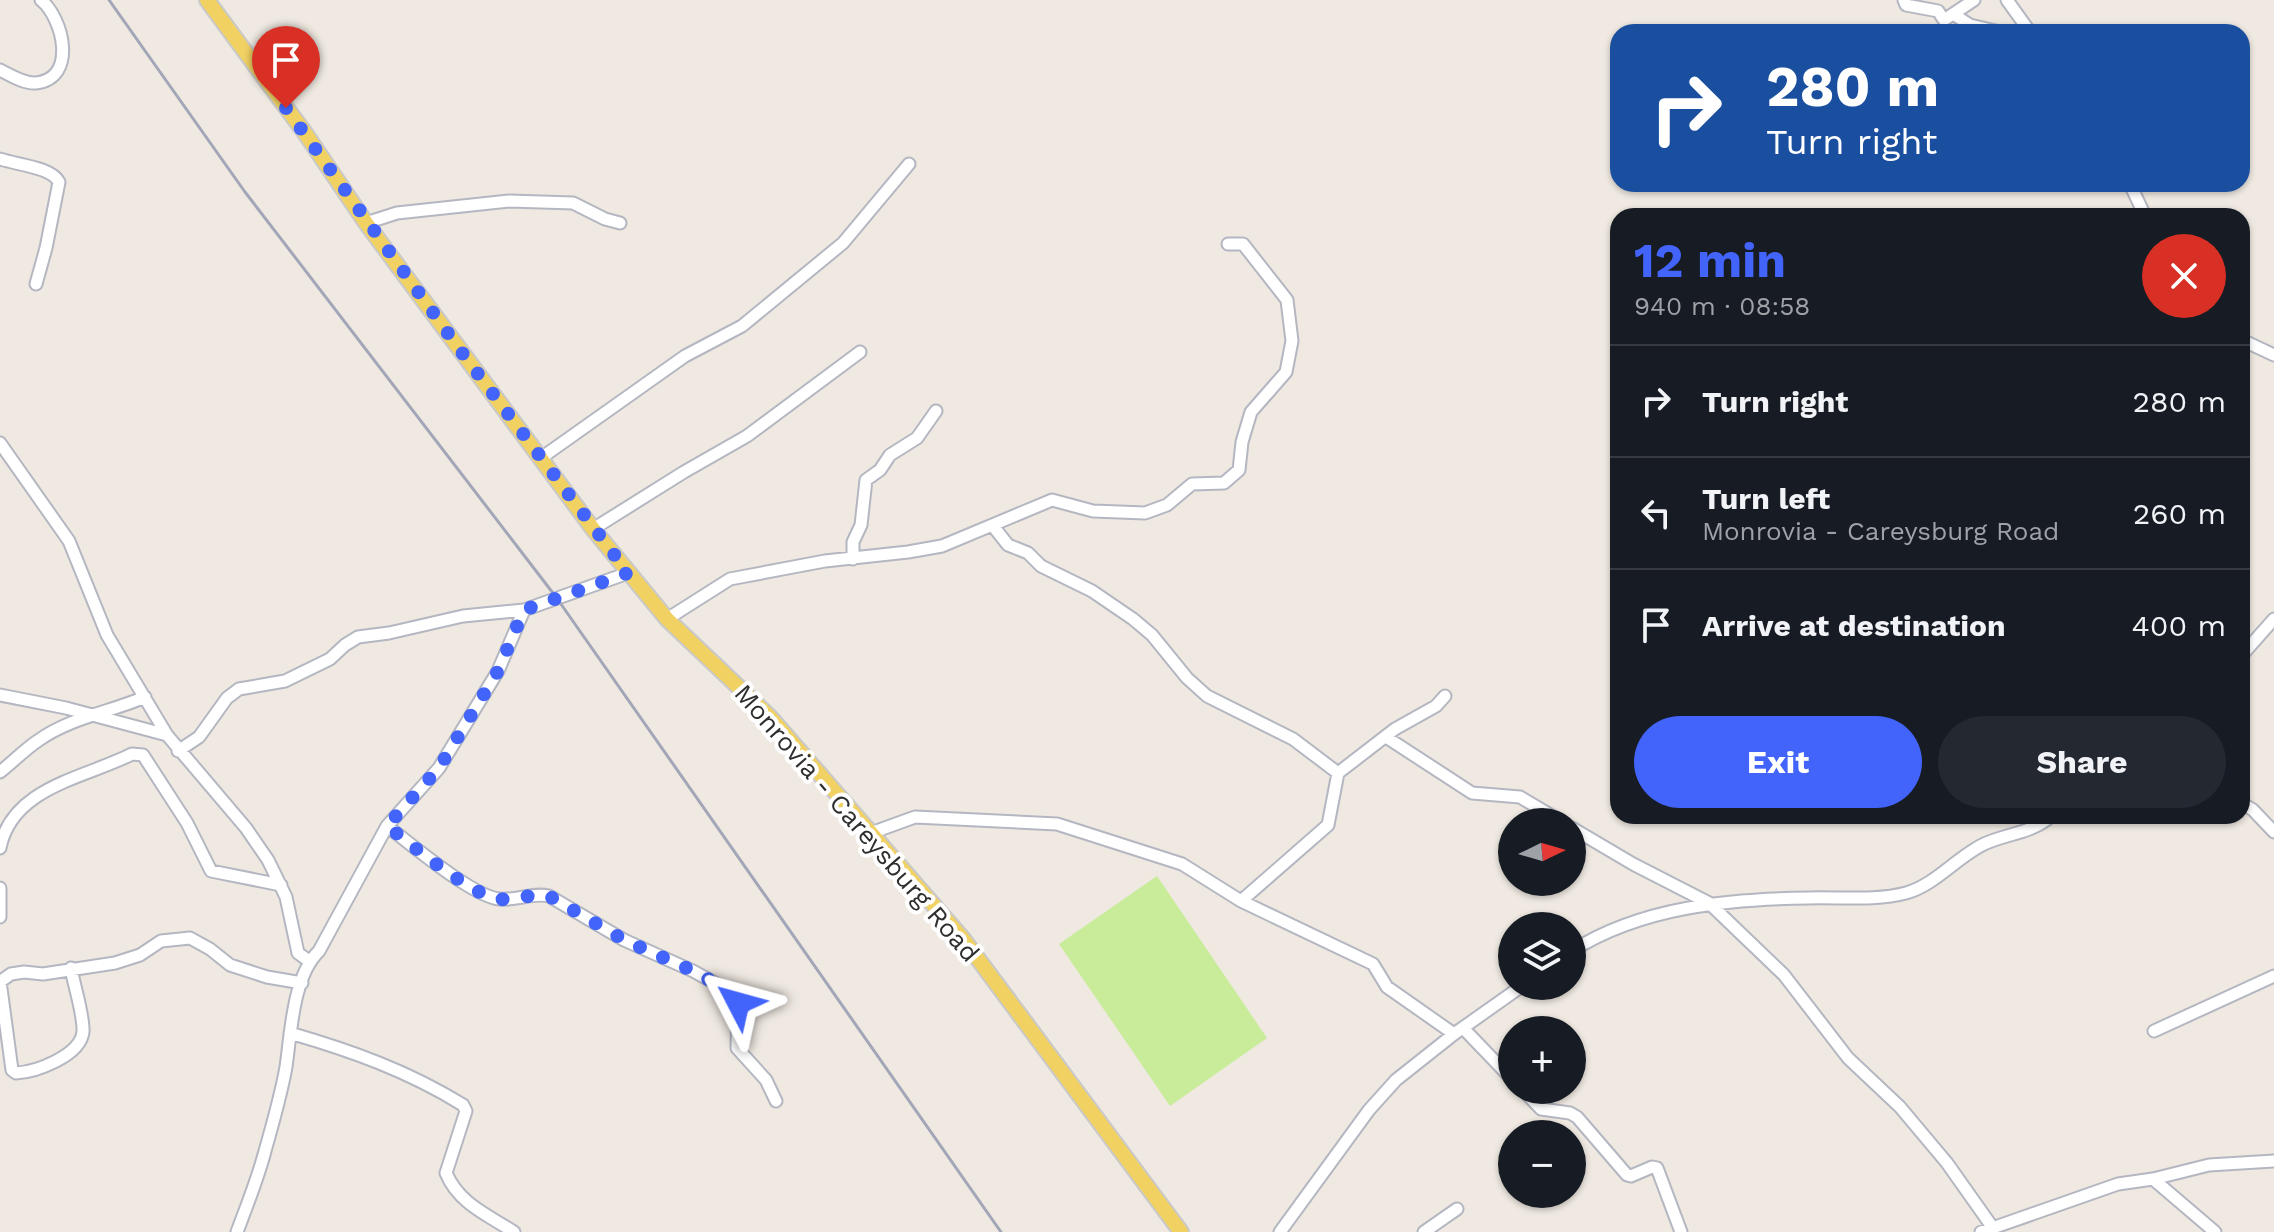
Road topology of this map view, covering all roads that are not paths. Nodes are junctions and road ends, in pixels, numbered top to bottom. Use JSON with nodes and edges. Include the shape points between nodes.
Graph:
{"nodes":[{"id":1,"x":41,"y":0,"type":"edge"},
{"id":2,"x":207,"y":0,"type":"edge"},
{"id":3,"x":1904,"y":0,"type":"edge"},
{"id":4,"x":1974,"y":0,"type":"edge"},
{"id":5,"x":2007,"y":0,"type":"edge"},
{"id":6,"x":1953,"y":14,"type":"junction"},
{"id":7,"x":1968,"y":24,"type":"edge"},
{"id":8,"x":2024,"y":24,"type":"edge"},
{"id":9,"x":0,"y":70,"type":"edge"},
{"id":10,"x":0,"y":159,"type":"edge"},
{"id":11,"x":909,"y":164,"type":"dead end"},
{"id":12,"x":366,"y":223,"type":"junction"},
{"id":13,"x":620,"y":223,"type":"dead end"},
{"id":14,"x":1228,"y":244,"type":"dead end"},
{"id":15,"x":36,"y":284,"type":"dead end"},
{"id":16,"x":2250,"y":344,"type":"edge"},
{"id":17,"x":860,"y":352,"type":"dead end"},
{"id":18,"x":2274,"y":355,"type":"edge"},
{"id":19,"x":936,"y":411,"type":"dead end"},
{"id":20,"x":0,"y":443,"type":"edge"},
{"id":21,"x":541,"y":458,"type":"junction"},
{"id":22,"x":993,"y":526,"type":"junction"},
{"id":23,"x":593,"y":529,"type":"junction"},
{"id":24,"x":853,"y":559,"type":"junction"},
{"id":25,"x":628,"y":573,"type":"junction"},
{"id":26,"x":524,"y":610,"type":"junction"},
{"id":27,"x":667,"y":619,"type":"junction"},
{"id":28,"x":2274,"y":619,"type":"edge"},
{"id":29,"x":2250,"y":646,"type":"edge"},
{"id":30,"x":0,"y":695,"type":"edge"},
{"id":31,"x":1445,"y":696,"type":"dead end"},
{"id":32,"x":145,"y":697,"type":"junction"},
{"id":33,"x":16,"y":699,"type":"junction"},
{"id":34,"x":0,"y":708,"type":"edge"},
{"id":35,"x":92,"y":715,"type":"junction"},
{"id":36,"x":167,"y":735,"type":"junction"},
{"id":37,"x":1386,"y":737,"type":"junction"},
{"id":38,"x":178,"y":751,"type":"junction"},
{"id":39,"x":0,"y":772,"type":"edge"},
{"id":40,"x":1338,"y":773,"type":"junction"},
{"id":41,"x":1538,"y":808,"type":"edge"},
{"id":42,"x":2250,"y":808,"type":"edge"},
{"id":43,"x":6,"y":818,"type":"edge"},
{"id":44,"x":2041,"y":824,"type":"edge"},
{"id":45,"x":387,"y":826,"type":"junction"},
{"id":46,"x":2274,"y":832,"type":"edge"},
{"id":47,"x":871,"y":833,"type":"junction"},
{"id":48,"x":1586,"y":836,"type":"edge"},
{"id":49,"x":0,"y":848,"type":"edge"},
{"id":50,"x":281,"y":885,"type":"junction"},
{"id":51,"x":0,"y":888,"type":"edge"},
{"id":52,"x":1241,"y":901,"type":"junction"},
{"id":53,"x":1709,"y":903,"type":"junction"},
{"id":54,"x":0,"y":917,"type":"edge"},
{"id":55,"x":1586,"y":942,"type":"edge"},
{"id":56,"x":309,"y":961,"type":"junction"},
{"id":57,"x":71,"y":968,"type":"junction"},
{"id":58,"x":2274,"y":976,"type":"edge"},
{"id":59,"x":1,"y":981,"type":"edge"},
{"id":60,"x":302,"y":983,"type":"junction"},
{"id":61,"x":1502,"y":1000,"type":"edge"},
{"id":62,"x":1458,"y":1031,"type":"junction"},
{"id":63,"x":2154,"y":1031,"type":"dead end"},
{"id":64,"x":290,"y":1033,"type":"junction"},
{"id":65,"x":1498,"y":1067,"type":"edge"},
{"id":66,"x":776,"y":1101,"type":"dead end"},
{"id":67,"x":1536,"y":1104,"type":"edge"},
{"id":68,"x":2274,"y":1161,"type":"edge"},
{"id":69,"x":2153,"y":1179,"type":"junction"},
{"id":70,"x":1457,"y":1209,"type":"dead end"},
{"id":71,"x":1987,"y":1230,"type":"edge"},
{"id":72,"x":237,"y":1232,"type":"edge"},
{"id":73,"x":514,"y":1232,"type":"edge"},
{"id":74,"x":1181,"y":1232,"type":"edge"},
{"id":75,"x":1280,"y":1232,"type":"edge"},
{"id":76,"x":1424,"y":1232,"type":"edge"},
{"id":77,"x":1681,"y":1232,"type":"edge"},
{"id":78,"x":2215,"y":1232,"type":"edge"}],
"edges":[{"from":1,"to":9,"type":"street","via":[[59,25],[59,69],[36,83]]},
{"from":2,"to":12,"type":"main road","name":"Monrovia - Careysburg Road"},
{"from":3,"to":6,"type":"street","via":[[1906,5],[1938,11],[1944,20]]},
{"from":4,"to":6,"type":"street"},
{"from":5,"to":8,"type":"street"},
{"from":6,"to":7,"type":"street"},
{"from":10,"to":15,"type":"street","via":[[45,170],[59,182]]},
{"from":11,"to":21,"type":"street","via":[[843,243],[742,326],[685,356]]},
{"from":12,"to":13,"type":"street","via":[[397,213],[509,201],[573,203]]},
{"from":12,"to":21,"type":"main road","name":"Monrovia - Careysburg Road"},
{"from":14,"to":22,"type":"street","via":[[1243,244],[1287,300],[1292,341],[1286,372],[1251,412],[1239,470],[1224,483],[1192,484],[1167,505],[1145,513],[1093,511],[1052,500]]},
{"from":16,"to":18,"type":"street"},
{"from":17,"to":23,"type":"street","via":[[747,436]]},
{"from":19,"to":24,"type":"street","via":[[917,438],[890,455],[866,480]]},
{"from":20,"to":32,"type":"street","via":[[69,541],[107,635]]},
{"from":21,"to":23,"type":"main road","name":"Monrovia - Careysburg Road"},
{"from":22,"to":24,"type":"street","via":[[942,546]]},
{"from":22,"to":40,"type":"street","via":[[1008,545],[1133,619],[1207,696],[1293,739]]},
{"from":23,"to":25,"type":"main road","name":"Monrovia - Careysburg Road"},
{"from":24,"to":27,"type":"street","via":[[730,579]]},
{"from":25,"to":26,"type":"street"},
{"from":25,"to":27,"type":"main road","name":"Monrovia - Careysburg Road"},
{"from":26,"to":38,"type":"street","via":[[358,637],[330,659],[285,681],[239,689],[199,737]]},
{"from":26,"to":45,"type":"street","via":[[498,671],[439,768]]},
{"from":27,"to":47,"type":"main road","name":"Monrovia - Careysburg Road","via":[[770,717]]},
{"from":28,"to":29,"type":"street"},
{"from":30,"to":33,"type":"street"},
{"from":31,"to":37,"type":"street"},
{"from":32,"to":35,"type":"street"},
{"from":32,"to":36,"type":"street"},
{"from":33,"to":34,"type":"street"},
{"from":33,"to":35,"type":"street"},
{"from":35,"to":36,"type":"street"},
{"from":35,"to":39,"type":"street","via":[[40,738]]},
{"from":36,"to":38,"type":"street"},
{"from":37,"to":40,"type":"street"},
{"from":37,"to":41,"type":"street","via":[[1472,793],[1520,797]]},
{"from":38,"to":50,"type":"street","via":[[246,828]]},
{"from":40,"to":52,"type":"street","via":[[1328,825]]},
{"from":42,"to":46,"type":"street"},
{"from":43,"to":49,"type":"street"},
{"from":43,"to":50,"type":"street","via":[[38,795],[132,754],[143,755],[211,871]]},
{"from":44,"to":53,"type":"street","via":[[1966,853],[1908,892]]},
{"from":45,"to":56,"type":"street"},
{"from":45,"to":66,"type":"street","via":[[489,896],[549,896],[735,994],[737,1048],[766,1080]]},
{"from":47,"to":52,"type":"street","via":[[915,817],[1057,824],[1182,864]]},
{"from":47,"to":74,"type":"main road","name":"Monrovia - Careysburg Road","via":[[964,940]]},
{"from":48,"to":53,"type":"street"},
{"from":50,"to":56,"type":"street","via":[[298,953]]},
{"from":51,"to":54,"type":"street"},
{"from":52,"to":62,"type":"street","via":[[1373,964],[1387,987]]},
{"from":53,"to":55,"type":"street","via":[[1628,924]]},
{"from":53,"to":71,"type":"street","via":[[1784,975],[1848,1058],[1900,1107],[1947,1163]]},
{"from":56,"to":60,"type":"street"},
{"from":57,"to":59,"type":"street","via":[[11,974]]},
{"from":57,"to":59,"type":"street","via":[[83,1033],[74,1049],[47,1066],[22,1073],[12,1070]]},
{"from":57,"to":60,"type":"street","via":[[115,963],[161,941],[190,938],[230,965]]},
{"from":58,"to":63,"type":"street"},
{"from":60,"to":64,"type":"street"},
{"from":61,"to":62,"type":"street"},
{"from":62,"to":65,"type":"street"},
{"from":62,"to":75,"type":"street","via":[[1396,1080],[1369,1110]]},
{"from":64,"to":72,"type":"street","via":[[264,1155]]},
{"from":64,"to":73,"type":"street","via":[[401,1071],[463,1105],[466,1111],[446,1173],[470,1206]]},
{"from":67,"to":77,"type":"street","via":[[1577,1117],[1627,1175],[1657,1168]]},
{"from":68,"to":69,"type":"street","via":[[2209,1165]]},
{"from":69,"to":71,"type":"street","via":[[2118,1184]]},
{"from":69,"to":78,"type":"street"},
{"from":70,"to":76,"type":"street"}]}
